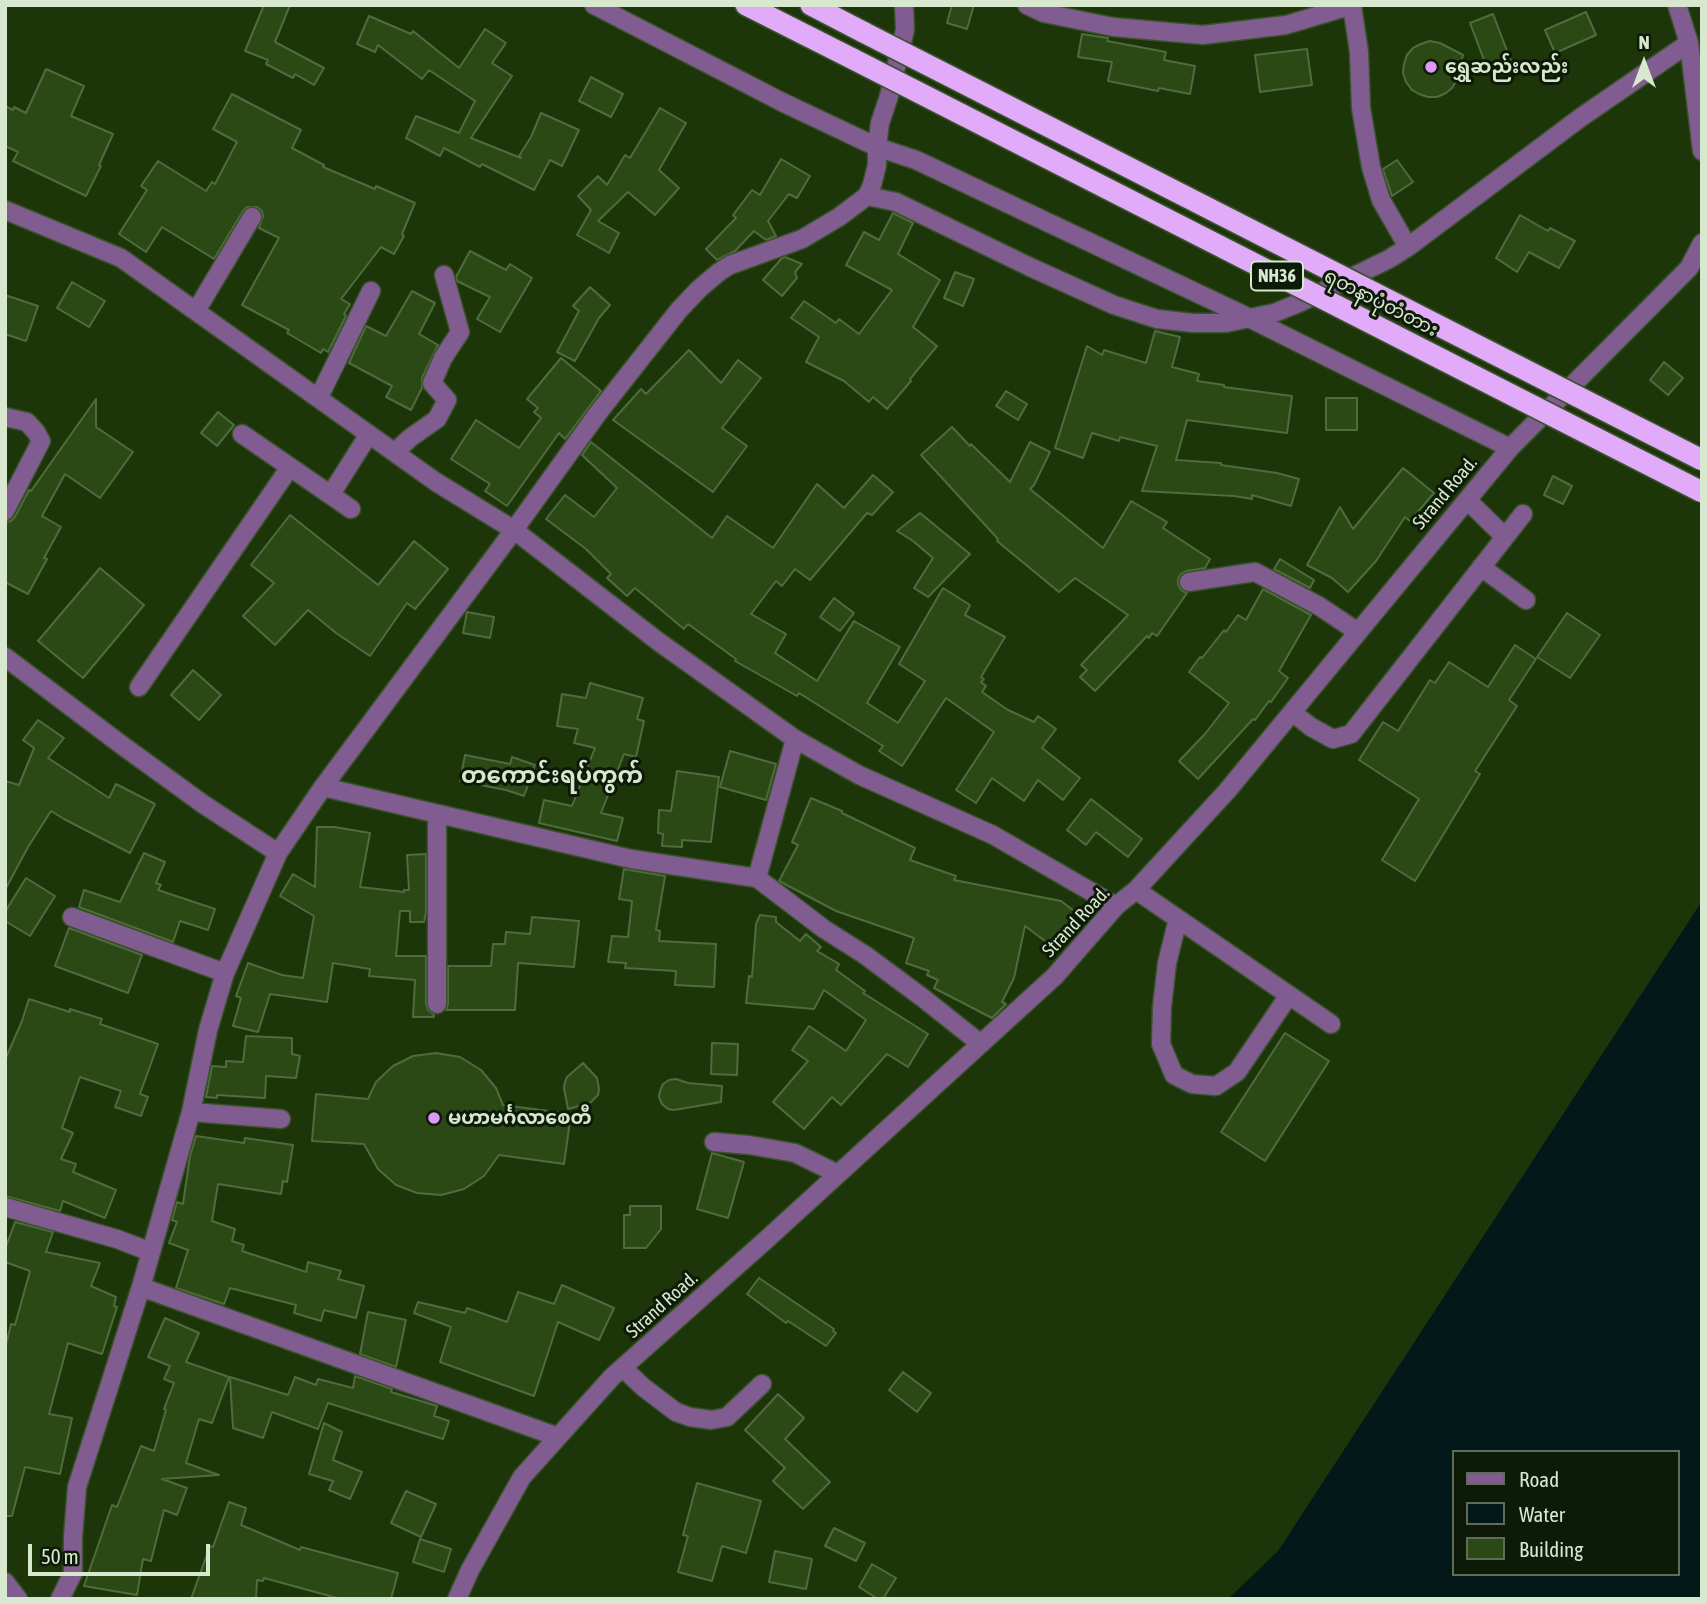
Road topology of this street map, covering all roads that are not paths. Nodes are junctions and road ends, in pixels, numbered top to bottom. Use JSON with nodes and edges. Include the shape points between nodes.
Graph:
{"nodes":[{"id":1,"x":594,"y":5,"type":"edge"},
{"id":2,"x":747,"y":5,"type":"edge"},
{"id":3,"x":811,"y":5,"type":"edge"},
{"id":4,"x":904,"y":5,"type":"edge"},
{"id":5,"x":1027,"y":5,"type":"edge"},
{"id":6,"x":1353,"y":5,"type":"edge"},
{"id":7,"x":1677,"y":5,"type":"edge"},
{"id":8,"x":1689,"y":44,"type":"junction"},
{"id":9,"x":877,"y":147,"type":"junction"},
{"id":10,"x":1702,"y":151,"type":"edge"},
{"id":11,"x":866,"y":196,"type":"junction"},
{"id":12,"x":5,"y":210,"type":"edge"},
{"id":13,"x":252,"y":217,"type":"dead end"},
{"id":14,"x":1702,"y":243,"type":"edge"},
{"id":15,"x":1408,"y":247,"type":"junction"},
{"id":16,"x":444,"y":275,"type":"dead end"},
{"id":17,"x":372,"y":290,"type":"dead end"},
{"id":18,"x":196,"y":311,"type":"junction"},
{"id":19,"x":1247,"y":318,"type":"junction"},
{"id":20,"x":319,"y":397,"type":"junction"},
{"id":21,"x":5,"y":417,"type":"edge"},
{"id":22,"x":242,"y":434,"type":"dead end"},
{"id":23,"x":369,"y":434,"type":"junction"},
{"id":24,"x":1510,"y":448,"type":"junction"},
{"id":25,"x":395,"y":452,"type":"junction"},
{"id":26,"x":1702,"y":460,"type":"edge"},
{"id":27,"x":290,"y":467,"type":"junction"},
{"id":28,"x":1702,"y":492,"type":"edge"},
{"id":29,"x":331,"y":494,"type":"junction"},
{"id":30,"x":1467,"y":500,"type":"junction"},
{"id":31,"x":351,"y":509,"type":"dead end"},
{"id":32,"x":5,"y":512,"type":"edge"},
{"id":33,"x":1523,"y":514,"type":"dead end"},
{"id":34,"x":514,"y":530,"type":"junction"},
{"id":35,"x":1505,"y":537,"type":"junction"},
{"id":36,"x":1481,"y":567,"type":"junction"},
{"id":37,"x":1189,"y":582,"type":"dead end"},
{"id":38,"x":1526,"y":600,"type":"dead end"},
{"id":39,"x":1358,"y":632,"type":"junction"},
{"id":40,"x":5,"y":657,"type":"edge"},
{"id":41,"x":139,"y":687,"type":"dead end"},
{"id":42,"x":1292,"y":712,"type":"junction"},
{"id":43,"x":794,"y":738,"type":"junction"},
{"id":44,"x":323,"y":787,"type":"junction"},
{"id":45,"x":437,"y":814,"type":"junction"},
{"id":46,"x":278,"y":853,"type":"junction"},
{"id":47,"x":757,"y":878,"type":"junction"},
{"id":48,"x":1136,"y":890,"type":"junction"},
{"id":49,"x":1116,"y":906,"type":"junction"},
{"id":50,"x":72,"y":916,"type":"dead end"},
{"id":51,"x":1178,"y":919,"type":"junction"},
{"id":52,"x":225,"y":974,"type":"junction"},
{"id":53,"x":1289,"y":995,"type":"junction"},
{"id":54,"x":437,"y":1004,"type":"dead end"},
{"id":55,"x":1331,"y":1024,"type":"dead end"},
{"id":56,"x":981,"y":1044,"type":"junction"},
{"id":57,"x":191,"y":1111,"type":"junction"},
{"id":58,"x":281,"y":1119,"type":"dead end"},
{"id":59,"x":714,"y":1142,"type":"dead end"},
{"id":60,"x":838,"y":1174,"type":"junction"},
{"id":61,"x":5,"y":1207,"type":"edge"},
{"id":62,"x":151,"y":1252,"type":"junction"},
{"id":63,"x":141,"y":1287,"type":"junction"},
{"id":64,"x":623,"y":1368,"type":"junction"},
{"id":65,"x":762,"y":1384,"type":"dead end"},
{"id":66,"x":558,"y":1437,"type":"junction"},
{"id":67,"x":5,"y":1582,"type":"edge"},
{"id":68,"x":18,"y":1599,"type":"edge"},
{"id":69,"x":60,"y":1599,"type":"edge"},
{"id":70,"x":457,"y":1599,"type":"edge"}],
"edges":[{"from":1,"to":9,"type":"street"},
{"from":2,"to":28,"type":"highway","name":"ရတနာပုံတံတား","number":"NH36","bridge":true},
{"from":3,"to":26,"type":"highway","name":"ရတနာပုံတံတား","number":"NH36","bridge":true},
{"from":4,"to":9,"type":"street","via":[[905,30]]},
{"from":5,"to":6,"type":"street","via":[[1112,27],[1203,35],[1286,25]]},
{"from":6,"to":15,"type":"street","via":[[1371,167],[1381,200]]},
{"from":7,"to":8,"type":"street"},
{"from":8,"to":10,"type":"street"},
{"from":8,"to":15,"type":"street","via":[[1580,118]]},
{"from":9,"to":11,"type":"street","via":[[877,165]]},
{"from":9,"to":19,"type":"street","via":[[916,160]]},
{"from":11,"to":19,"type":"street","via":[[896,202],[1114,305],[1157,319],[1226,323]]},
{"from":11,"to":34,"type":"street","via":[[802,239],[730,265],[699,289],[597,413]]},
{"from":12,"to":18,"type":"street","via":[[121,258]]},
{"from":13,"to":18,"type":"street"},
{"from":14,"to":24,"type":"street","name":"Strand Road.","via":[[1689,268]]},
{"from":15,"to":19,"type":"street","via":[[1299,303]]},
{"from":16,"to":25,"type":"street","via":[[460,332],[432,383],[447,400],[437,419]]},
{"from":17,"to":20,"type":"street"},
{"from":18,"to":20,"type":"street"},
{"from":19,"to":24,"type":"street"},
{"from":20,"to":23,"type":"street"},
{"from":21,"to":32,"type":"street","via":[[27,422],[41,441]]},
{"from":22,"to":27,"type":"street"},
{"from":23,"to":25,"type":"street"},
{"from":23,"to":29,"type":"street"},
{"from":24,"to":30,"type":"street","name":"Strand Road."},
{"from":25,"to":34,"type":"street"},
{"from":27,"to":29,"type":"street"},
{"from":27,"to":41,"type":"street"},
{"from":29,"to":31,"type":"street"},
{"from":30,"to":35,"type":"street"},
{"from":30,"to":39,"type":"street","name":"Strand Road."},
{"from":33,"to":35,"type":"street"},
{"from":34,"to":43,"type":"street"},
{"from":34,"to":44,"type":"street"},
{"from":35,"to":36,"type":"street"},
{"from":36,"to":38,"type":"street"},
{"from":36,"to":42,"type":"street","via":[[1351,734],[1333,739]]},
{"from":37,"to":39,"type":"street","via":[[1255,572]]},
{"from":39,"to":42,"type":"street","name":"Strand Road."},
{"from":40,"to":46,"type":"street","via":[[203,804]]},
{"from":42,"to":48,"type":"street","name":"Strand Road."},
{"from":43,"to":47,"type":"street"},
{"from":43,"to":49,"type":"street","via":[[859,775],[993,835]]},
{"from":44,"to":45,"type":"street"},
{"from":44,"to":46,"type":"street"},
{"from":45,"to":47,"type":"street","via":[[631,859]]},
{"from":45,"to":54,"type":"street"},
{"from":46,"to":52,"type":"street"},
{"from":47,"to":56,"type":"street"},
{"from":48,"to":49,"type":"street","name":"Strand Road."},
{"from":48,"to":51,"type":"street"},
{"from":49,"to":56,"type":"street","name":"Strand Road.","via":[[1055,976]]},
{"from":50,"to":52,"type":"street"},
{"from":51,"to":53,"type":"street"},
{"from":51,"to":53,"type":"street","via":[[1167,963],[1161,1045],[1174,1075],[1192,1084],[1216,1086],[1237,1072]]},
{"from":52,"to":57,"type":"street"},
{"from":53,"to":55,"type":"street"},
{"from":56,"to":60,"type":"street","name":"Strand Road."},
{"from":57,"to":58,"type":"street"},
{"from":57,"to":62,"type":"street"},
{"from":59,"to":60,"type":"street","via":[[795,1153]]},
{"from":60,"to":64,"type":"street","name":"Strand Road."},
{"from":61,"to":62,"type":"street"},
{"from":62,"to":63,"type":"street"},
{"from":63,"to":66,"type":"street"},
{"from":63,"to":69,"type":"street","via":[[77,1487],[73,1573]]},
{"from":64,"to":65,"type":"street","via":[[676,1412],[711,1420],[727,1417]]},
{"from":64,"to":66,"type":"street","name":"Strand Road."},
{"from":66,"to":70,"type":"street","name":"Strand Road.","via":[[522,1477]]},
{"from":67,"to":68,"type":"street"}]}
